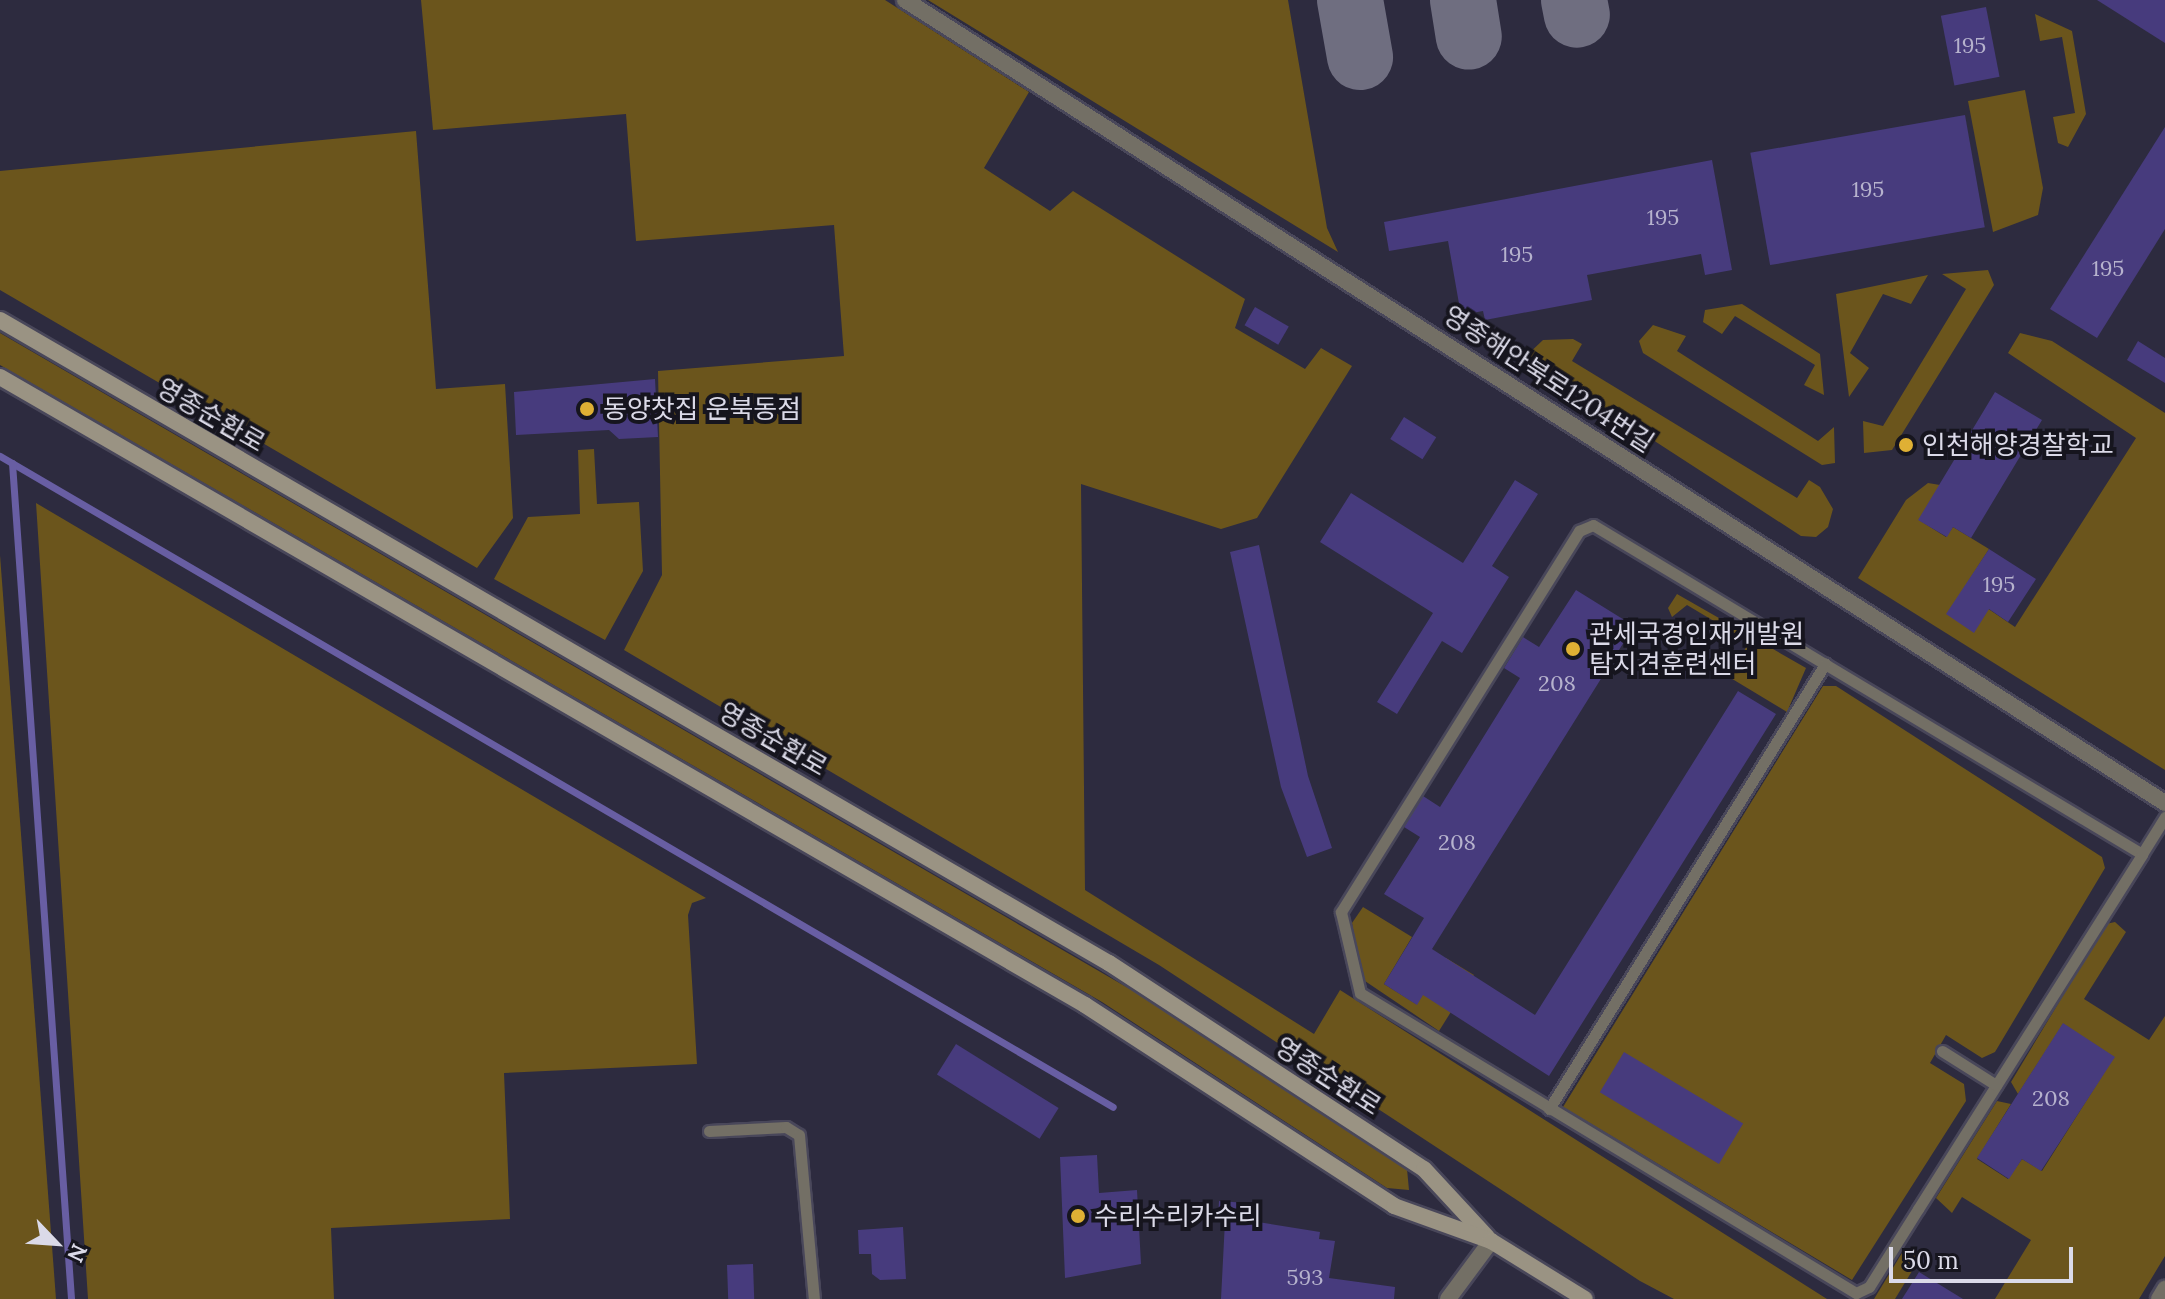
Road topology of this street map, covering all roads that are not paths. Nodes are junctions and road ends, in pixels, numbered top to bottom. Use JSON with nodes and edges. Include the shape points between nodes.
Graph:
{"nodes":[{"id":1,"x":905,"y":0,"type":"edge"},
{"id":2,"x":0,"y":320,"type":"edge"},
{"id":3,"x":0,"y":377,"type":"edge"},
{"id":4,"x":1825,"y":664,"type":"junction"},
{"id":5,"x":2165,"y":803,"type":"edge"},
{"id":6,"x":2165,"y":817,"type":"edge"},
{"id":7,"x":2142,"y":854,"type":"junction"},
{"id":8,"x":1942,"y":1051,"type":"dead end"},
{"id":9,"x":1996,"y":1085,"type":"junction"},
{"id":10,"x":1549,"y":1109,"type":"junction"},
{"id":11,"x":709,"y":1131,"type":"dead end"},
{"id":12,"x":1491,"y":1241,"type":"junction"},
{"id":13,"x":2165,"y":1289,"type":"edge"},
{"id":14,"x":814,"y":1299,"type":"edge"},
{"id":15,"x":1448,"y":1299,"type":"edge"},
{"id":16,"x":1585,"y":1299,"type":"edge"},
{"id":17,"x":2159,"y":1299,"type":"edge"}],
"edges":[{"from":1,"to":5,"type":"street","name":"영종해안북로1204번길"},
{"from":2,"to":12,"type":"main road","name":"영종순환로","via":[[1109,963],[1424,1169]]},
{"from":3,"to":12,"type":"main road","name":"영종순환로","via":[[1085,1005],[1394,1206]]},
{"from":4,"to":7,"type":"lane"},
{"from":4,"to":10,"type":"lane"},
{"from":4,"to":10,"type":"lane","via":[[1585,525],[1342,904],[1360,993]]},
{"from":6,"to":7,"type":"lane"},
{"from":7,"to":9,"type":"lane"},
{"from":8,"to":9,"type":"lane"},
{"from":9,"to":10,"type":"lane","via":[[1869,1287],[1856,1293]]},
{"from":11,"to":14,"type":"lane","via":[[786,1127],[799,1135]]},
{"from":12,"to":15,"type":"street"},
{"from":12,"to":16,"type":"main road","name":"영종순환로"},
{"from":13,"to":17,"type":"street"}]}
